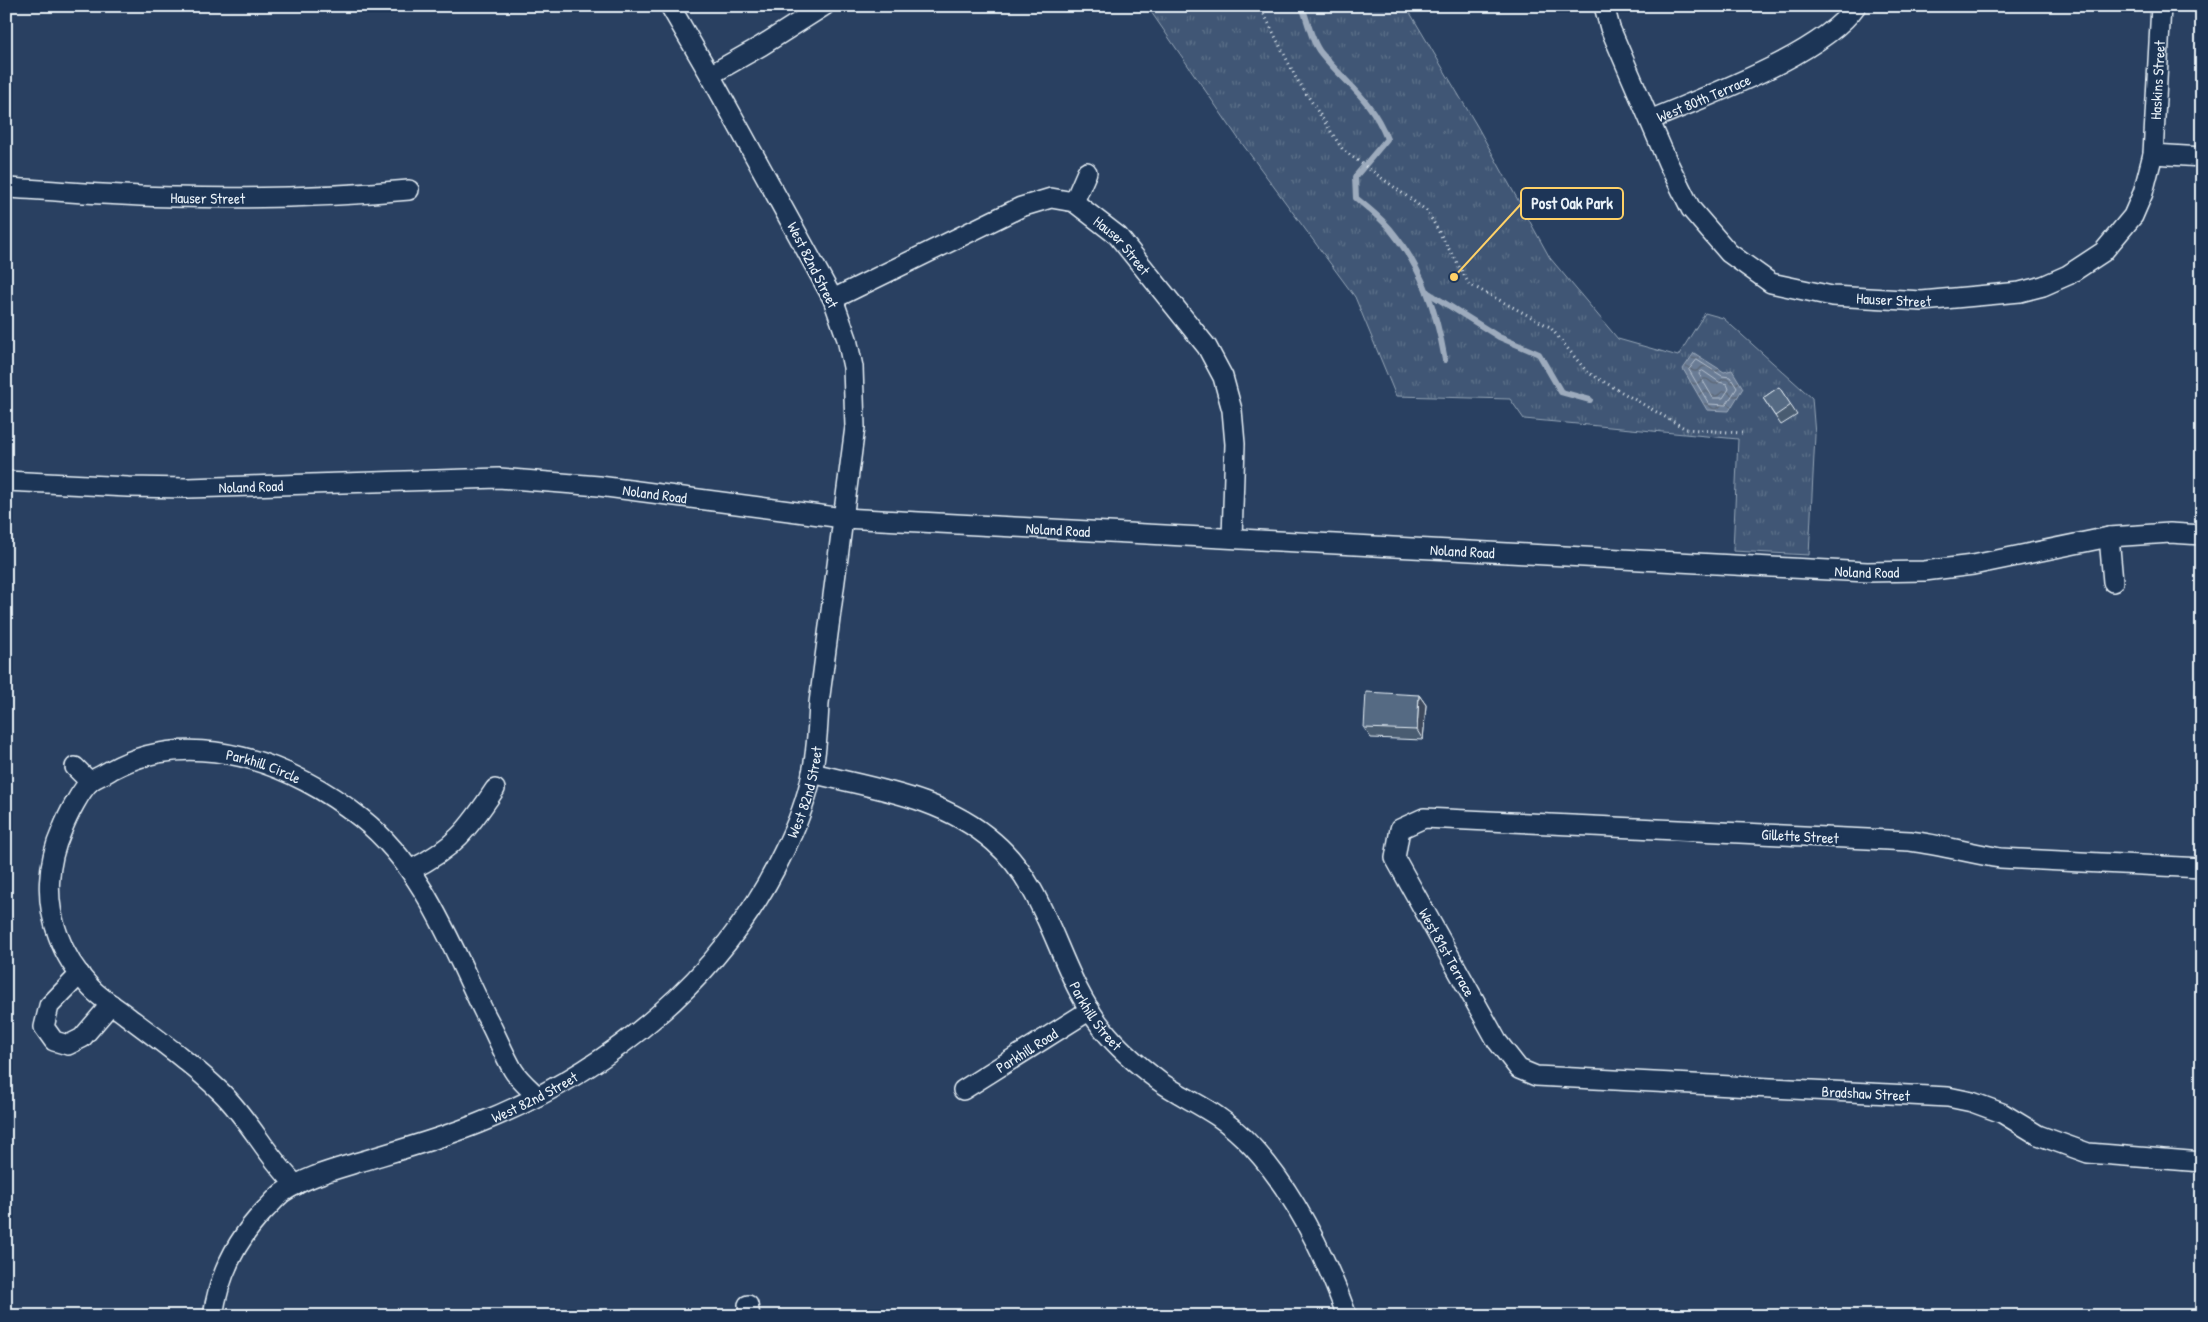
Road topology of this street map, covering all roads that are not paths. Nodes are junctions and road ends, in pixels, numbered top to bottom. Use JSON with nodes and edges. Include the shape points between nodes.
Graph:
{"nodes":[{"id":1,"x":670,"y":6,"type":"edge"},
{"id":2,"x":824,"y":6,"type":"edge"},
{"id":3,"x":1604,"y":6,"type":"edge"},
{"id":4,"x":1856,"y":6,"type":"edge"},
{"id":5,"x":2161,"y":6,"type":"edge"},
{"id":6,"x":710,"y":75,"type":"junction"},
{"id":7,"x":1650,"y":120,"type":"junction"},
{"id":8,"x":2153,"y":154,"type":"junction"},
{"id":9,"x":2202,"y":157,"type":"edge"},
{"id":10,"x":1087,"y":172,"type":"dead end"},
{"id":11,"x":6,"y":188,"type":"edge"},
{"id":12,"x":409,"y":190,"type":"dead end"},
{"id":13,"x":1074,"y":202,"type":"junction"},
{"id":14,"x":833,"y":299,"type":"junction"},
{"id":15,"x":6,"y":481,"type":"edge"},
{"id":16,"x":843,"y":518,"type":"junction"},
{"id":17,"x":2202,"y":535,"type":"edge"},
{"id":18,"x":2109,"y":537,"type":"junction"},
{"id":19,"x":1232,"y":538,"type":"junction"},
{"id":20,"x":2113,"y":582,"type":"dead end"},
{"id":21,"x":75,"y":767,"type":"dead end"},
{"id":22,"x":812,"y":773,"type":"junction"},
{"id":23,"x":90,"y":782,"type":"junction"},
{"id":24,"x":495,"y":788,"type":"dead end"},
{"id":25,"x":1400,"y":829,"type":"joint"},
{"id":26,"x":2202,"y":868,"type":"edge"},
{"id":27,"x":410,"y":870,"type":"junction"},
{"id":28,"x":80,"y":974,"type":"junction"},
{"id":29,"x":111,"y":1004,"type":"junction"},
{"id":30,"x":1090,"y":1010,"type":"junction"},
{"id":31,"x":1519,"y":1069,"type":"joint"},
{"id":32,"x":963,"y":1090,"type":"dead end"},
{"id":33,"x":536,"y":1096,"type":"junction"},
{"id":34,"x":2202,"y":1162,"type":"edge"},
{"id":35,"x":296,"y":1185,"type":"junction"},
{"id":36,"x":213,"y":1316,"type":"edge"},
{"id":37,"x":1347,"y":1316,"type":"edge"}],
"edges":[{"from":1,"to":6,"type":"street","name":"West 82nd Street"},
{"from":2,"to":6,"type":"street"},
{"from":3,"to":7,"type":"street","name":"West 80th Terrace","via":[[1610,28]]},
{"from":4,"to":7,"type":"street","name":"West 80th Terrace","via":[[1832,31],[1797,54]]},
{"from":5,"to":8,"type":"street","name":"Haskins Street"},
{"from":6,"to":14,"type":"street","name":"West 82nd Street"},
{"from":7,"to":8,"type":"street","name":"Hauser Street","via":[[1691,209],[1729,253],[1771,283],[1832,296],[1895,301],[1958,299],[2020,292],[2068,275],[2103,252],[2133,216]]},
{"from":8,"to":9,"type":"street"},
{"from":10,"to":13,"type":"street"},
{"from":11,"to":12,"type":"street","name":"Hauser Street","via":[[173,197],[272,197]]},
{"from":13,"to":14,"type":"street","name":"Hauser Street","via":[[1051,198],[1022,207]]},
{"from":13,"to":19,"type":"street","name":"Hauser Street","via":[[1118,236],[1207,347],[1223,377],[1232,410],[1235,444]]},
{"from":14,"to":16,"type":"street","name":"West 82nd Street","via":[[853,367],[856,427]]},
{"from":15,"to":16,"type":"street","name":"Noland Road","via":[[188,488],[498,478],[590,485]]},
{"from":16,"to":19,"type":"street","name":"Noland Road"},
{"from":16,"to":22,"type":"street","name":"West 82nd Street"},
{"from":17,"to":18,"type":"street","name":"Noland Road","via":[[2170,533]]},
{"from":18,"to":19,"type":"street","name":"Noland Road","via":[[1973,564],[1924,571],[1867,572]]},
{"from":18,"to":20,"type":"street"},
{"from":21,"to":23,"type":"street"},
{"from":22,"to":30,"type":"street","name":"Parkhill Street","via":[[922,800],[952,812],[996,843],[1017,866],[1036,895]]},
{"from":22,"to":33,"type":"street","name":"West 82nd Street","via":[[792,834],[772,878],[712,962],[633,1036],[584,1071]]},
{"from":23,"to":27,"type":"street","name":"Parkhill Circle","via":[[121,765],[167,752],[203,751],[245,758],[285,771],[323,790],[362,818]]},
{"from":23,"to":28,"type":"street","name":"Parkhill Circle","via":[[65,821],[55,845],[48,883],[51,914],[57,933],[66,956]]},
{"from":24,"to":27,"type":"street","via":[[455,842]]},
{"from":25,"to":26,"type":"street","name":"Gillette Street","via":[[1424,818],[1489,820],[1910,841],[2000,858]]},
{"from":25,"to":31,"type":"street","name":"West 81st Terrace","via":[[1395,858],[1498,1040]]},
{"from":27,"to":33,"type":"street","name":"Parkhill Circle","via":[[429,900],[514,1072]]},
{"from":28,"to":29,"type":"street","name":"Parkhill Circle"},
{"from":28,"to":29,"type":"street","via":[[49,1006],[44,1028],[54,1041],[68,1045],[82,1038]]},
{"from":29,"to":35,"type":"street","name":"Parkhill Circle","via":[[221,1092],[245,1119],[278,1167]]},
{"from":30,"to":32,"type":"street","name":"Parkhill Road"},
{"from":30,"to":37,"type":"street","name":"Parkhill Street","via":[[1103,1029],[1134,1061],[1159,1081],[1217,1116],[1240,1134],[1262,1158],[1312,1237]]},
{"from":31,"to":34,"type":"street","name":"Bradshaw Street","via":[[1536,1076],[1948,1097],[1995,1110],[2038,1134],[2088,1153]]},
{"from":33,"to":35,"type":"street","name":"West 82nd Street","via":[[458,1131]]},
{"from":35,"to":36,"type":"street","name":"West 82nd Street","via":[[280,1195],[241,1238],[225,1268]]}]}
